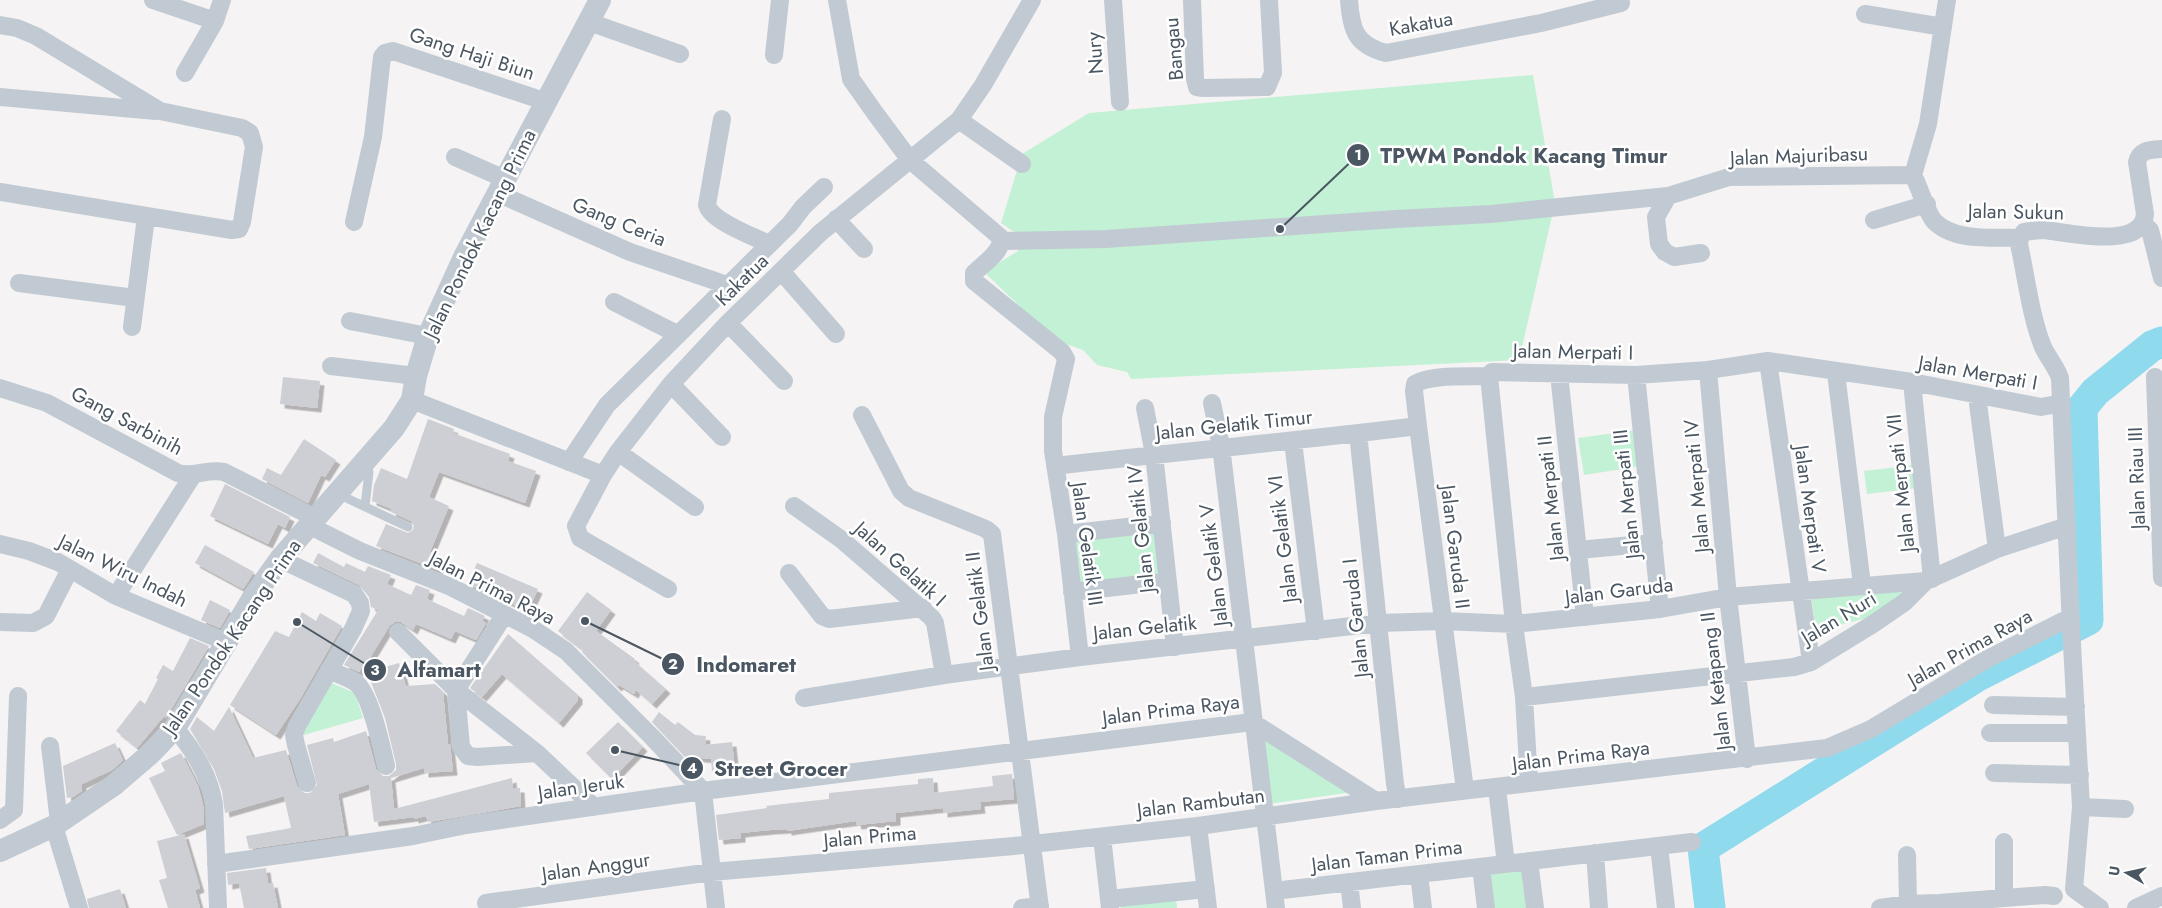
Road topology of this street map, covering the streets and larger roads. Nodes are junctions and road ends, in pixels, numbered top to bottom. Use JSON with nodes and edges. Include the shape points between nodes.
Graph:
{"nodes":[{"id":1,"x":153,"y":0,"type":"edge"},
{"id":2,"x":222,"y":0,"type":"edge"},
{"id":3,"x":600,"y":0,"type":"edge"},
{"id":4,"x":780,"y":0,"type":"edge"},
{"id":5,"x":837,"y":0,"type":"edge"},
{"id":6,"x":1032,"y":0,"type":"edge"},
{"id":7,"x":1112,"y":0,"type":"edge"},
{"id":8,"x":1192,"y":0,"type":"edge"},
{"id":9,"x":1269,"y":0,"type":"edge"},
{"id":10,"x":1349,"y":0,"type":"edge"},
{"id":11,"x":1947,"y":0,"type":"edge"},
{"id":12,"x":1622,"y":3,"type":"dead end"},
{"id":13,"x":1866,"y":14,"type":"dead end"},
{"id":14,"x":215,"y":21,"type":"junction"},
{"id":15,"x":589,"y":22,"type":"junction"},
{"id":16,"x":0,"y":25,"type":"edge"},
{"id":17,"x":1943,"y":27,"type":"junction"},
{"id":18,"x":680,"y":54,"type":"dead end"},
{"id":19,"x":774,"y":55,"type":"dead end"},
{"id":20,"x":185,"y":72,"type":"dead end"},
{"id":21,"x":0,"y":97,"type":"edge"},
{"id":22,"x":547,"y":102,"type":"junction"},
{"id":23,"x":1120,"y":102,"type":"dead end"},
{"id":24,"x":160,"y":111,"type":"junction"},
{"id":25,"x":722,"y":119,"type":"dead end"},
{"id":26,"x":959,"y":120,"type":"junction"},
{"id":27,"x":2162,"y":149,"type":"edge"},
{"id":28,"x":455,"y":157,"type":"dead end"},
{"id":29,"x":910,"y":160,"type":"junction"},
{"id":30,"x":1022,"y":164,"type":"dead end"},
{"id":31,"x":1913,"y":175,"type":"junction"},
{"id":32,"x":501,"y":186,"type":"junction"},
{"id":33,"x":824,"y":187,"type":"dead end"},
{"id":34,"x":0,"y":192,"type":"edge"},
{"id":35,"x":1668,"y":196,"type":"junction"},
{"id":36,"x":1927,"y":204,"type":"junction"},
{"id":37,"x":146,"y":217,"type":"junction"},
{"id":38,"x":836,"y":219,"type":"junction"},
{"id":39,"x":1874,"y":220,"type":"dead end"},
{"id":40,"x":354,"y":222,"type":"dead end"},
{"id":41,"x":2143,"y":224,"type":"junction"},
{"id":42,"x":2020,"y":238,"type":"junction"},
{"id":43,"x":1001,"y":241,"type":"junction"},
{"id":44,"x":769,"y":244,"type":"junction"},
{"id":45,"x":864,"y":249,"type":"dead end"},
{"id":46,"x":1701,"y":253,"type":"dead end"},
{"id":47,"x":781,"y":272,"type":"junction"},
{"id":48,"x":2162,"y":278,"type":"edge"},
{"id":49,"x":19,"y":283,"type":"dead end"},
{"id":50,"x":727,"y":285,"type":"junction"},
{"id":51,"x":134,"y":298,"type":"junction"},
{"id":52,"x":614,"y":302,"type":"dead end"},
{"id":53,"x":350,"y":321,"type":"dead end"},
{"id":54,"x":728,"y":322,"type":"junction"},
{"id":55,"x":132,"y":327,"type":"dead end"},
{"id":56,"x":677,"y":334,"type":"junction"},
{"id":57,"x":836,"y":334,"type":"dead end"},
{"id":58,"x":428,"y":336,"type":"junction"},
{"id":59,"x":1768,"y":361,"type":"junction"},
{"id":60,"x":331,"y":366,"type":"dead end"},
{"id":61,"x":1708,"y":370,"type":"junction"},
{"id":62,"x":1836,"y":373,"type":"junction"},
{"id":63,"x":1559,"y":374,"type":"junction"},
{"id":64,"x":1636,"y":375,"type":"junction"},
{"id":65,"x":416,"y":376,"type":"junction"},
{"id":66,"x":1489,"y":376,"type":"junction"},
{"id":67,"x":2155,"y":377,"type":"dead end"},
{"id":68,"x":784,"y":381,"type":"dead end"},
{"id":69,"x":1912,"y":382,"type":"junction"},
{"id":70,"x":670,"y":384,"type":"junction"},
{"id":71,"x":0,"y":388,"type":"edge"},
{"id":72,"x":1977,"y":396,"type":"junction"},
{"id":73,"x":412,"y":400,"type":"junction"},
{"id":74,"x":1212,"y":403,"type":"dead end"},
{"id":75,"x":2062,"y":403,"type":"junction"},
{"id":76,"x":1145,"y":408,"type":"dead end"},
{"id":77,"x":862,"y":414,"type":"dead end"},
{"id":78,"x":1418,"y":426,"type":"junction"},
{"id":79,"x":1358,"y":433,"type":"junction"},
{"id":80,"x":722,"y":437,"type":"dead end"},
{"id":81,"x":1293,"y":441,"type":"junction"},
{"id":82,"x":1221,"y":446,"type":"junction"},
{"id":83,"x":618,"y":452,"type":"junction"},
{"id":84,"x":1154,"y":454,"type":"junction"},
{"id":85,"x":569,"y":462,"type":"junction"},
{"id":86,"x":1055,"y":466,"type":"junction"},
{"id":87,"x":193,"y":475,"type":"junction"},
{"id":88,"x":603,"y":475,"type":"junction"},
{"id":89,"x":2160,"y":477,"type":"edge"},
{"id":90,"x":794,"y":506,"type":"dead end"},
{"id":91,"x":695,"y":507,"type":"dead end"},
{"id":92,"x":311,"y":521,"type":"junction"},
{"id":93,"x":1162,"y":523,"type":"junction"},
{"id":94,"x":2067,"y":526,"type":"junction"},
{"id":95,"x":1066,"y":534,"type":"junction"},
{"id":96,"x":1654,"y":543,"type":"junction"},
{"id":97,"x":0,"y":544,"type":"edge"},
{"id":98,"x":1997,"y":549,"type":"junction"},
{"id":99,"x":1578,"y":550,"type":"junction"},
{"id":100,"x":280,"y":559,"type":"junction"},
{"id":101,"x":70,"y":569,"type":"junction"},
{"id":102,"x":789,"y":573,"type":"dead end"},
{"id":103,"x":2162,"y":578,"type":"edge"},
{"id":104,"x":1929,"y":580,"type":"junction"},
{"id":105,"x":1168,"y":581,"type":"junction"},
{"id":106,"x":1862,"y":585,"type":"junction"},
{"id":107,"x":668,"y":588,"type":"dead end"},
{"id":108,"x":1072,"y":592,"type":"junction"},
{"id":109,"x":1800,"y":593,"type":"junction"},
{"id":110,"x":116,"y":596,"type":"junction"},
{"id":111,"x":1728,"y":597,"type":"junction"},
{"id":112,"x":923,"y":608,"type":"junction"},
{"id":113,"x":1660,"y":609,"type":"junction"},
{"id":114,"x":505,"y":614,"type":"junction"},
{"id":115,"x":1585,"y":617,"type":"junction"},
{"id":116,"x":1443,"y":621,"type":"junction"},
{"id":117,"x":0,"y":622,"type":"edge"},
{"id":118,"x":2071,"y":622,"type":"junction"},
{"id":119,"x":1378,"y":623,"type":"junction"},
{"id":120,"x":1514,"y":624,"type":"junction"},
{"id":121,"x":1316,"y":631,"type":"junction"},
{"id":122,"x":398,"y":632,"type":"dead end"},
{"id":123,"x":1244,"y":640,"type":"junction"},
{"id":124,"x":226,"y":642,"type":"junction"},
{"id":125,"x":1175,"y":647,"type":"junction"},
{"id":126,"x":1080,"y":657,"type":"junction"},
{"id":127,"x":1810,"y":662,"type":"junction"},
{"id":128,"x":1008,"y":668,"type":"junction"},
{"id":129,"x":329,"y":670,"type":"junction"},
{"id":130,"x":1737,"y":674,"type":"junction"},
{"id":131,"x":944,"y":675,"type":"junction"},
{"id":132,"x":456,"y":690,"type":"junction"},
{"id":133,"x":18,"y":696,"type":"dead end"},
{"id":134,"x":804,"y":698,"type":"dead end"},
{"id":135,"x":1524,"y":698,"type":"junction"},
{"id":136,"x":1994,"y":706,"type":"dead end"},
{"id":137,"x":2076,"y":707,"type":"junction"},
{"id":138,"x":1252,"y":722,"type":"junction"},
{"id":139,"x":175,"y":728,"type":"junction"},
{"id":140,"x":1990,"y":733,"type":"dead end"},
{"id":141,"x":2078,"y":733,"type":"junction"},
{"id":142,"x":50,"y":746,"type":"dead end"},
{"id":143,"x":1019,"y":750,"type":"junction"},
{"id":144,"x":537,"y":753,"type":"junction"},
{"id":145,"x":1747,"y":759,"type":"junction"},
{"id":146,"x":386,"y":766,"type":"dead end"},
{"id":147,"x":1994,"y":773,"type":"dead end"},
{"id":148,"x":2080,"y":775,"type":"junction"},
{"id":149,"x":1529,"y":782,"type":"junction"},
{"id":150,"x":307,"y":783,"type":"dead end"},
{"id":151,"x":1497,"y":788,"type":"junction"},
{"id":152,"x":1465,"y":790,"type":"junction"},
{"id":153,"x":702,"y":791,"type":"junction"},
{"id":154,"x":1398,"y":799,"type":"junction"},
{"id":155,"x":1376,"y":801,"type":"junction"},
{"id":156,"x":594,"y":807,"type":"junction"},
{"id":157,"x":2081,"y":807,"type":"junction"},
{"id":158,"x":2125,"y":809,"type":"dead end"},
{"id":159,"x":1264,"y":818,"type":"junction"},
{"id":160,"x":0,"y":820,"type":"edge"},
{"id":161,"x":56,"y":824,"type":"junction"},
{"id":162,"x":1198,"y":826,"type":"junction"},
{"id":163,"x":1102,"y":836,"type":"junction"},
{"id":164,"x":1692,"y":842,"type":"dead end"},
{"id":165,"x":2004,"y":842,"type":"dead end"},
{"id":166,"x":1031,"y":844,"type":"junction"},
{"id":167,"x":1659,"y":846,"type":"junction"},
{"id":168,"x":0,"y":850,"type":"edge"},
{"id":169,"x":1595,"y":853,"type":"junction"},
{"id":170,"x":1908,"y":855,"type":"dead end"},
{"id":171,"x":1529,"y":861,"type":"junction"},
{"id":172,"x":216,"y":864,"type":"junction"},
{"id":173,"x":1506,"y":864,"type":"junction"},
{"id":174,"x":1481,"y":867,"type":"junction"},
{"id":175,"x":712,"y":872,"type":"junction"},
{"id":176,"x":1418,"y":874,"type":"junction"},
{"id":177,"x":1349,"y":882,"type":"junction"},
{"id":178,"x":1206,"y":889,"type":"junction"},
{"id":179,"x":2074,"y":889,"type":"junction"},
{"id":180,"x":2162,"y":896,"type":"edge"},
{"id":181,"x":2004,"y":898,"type":"junction"},
{"id":182,"x":1275,"y":899,"type":"edge"},
{"id":183,"x":2054,"y":902,"type":"edge"},
{"id":184,"x":486,"y":903,"type":"dead end"},
{"id":185,"x":1109,"y":903,"type":"edge"},
{"id":186,"x":1908,"y":904,"type":"junction"},
{"id":187,"x":1040,"y":907,"type":"edge"},
{"id":188,"x":79,"y":908,"type":"edge"},
{"id":189,"x":218,"y":908,"type":"edge"},
{"id":190,"x":716,"y":908,"type":"edge"},
{"id":191,"x":1022,"y":908,"type":"edge"},
{"id":192,"x":1208,"y":908,"type":"edge"},
{"id":193,"x":1352,"y":908,"type":"edge"},
{"id":194,"x":1423,"y":908,"type":"edge"},
{"id":195,"x":1486,"y":908,"type":"edge"},
{"id":196,"x":1535,"y":908,"type":"edge"},
{"id":197,"x":1599,"y":908,"type":"edge"},
{"id":198,"x":1666,"y":908,"type":"edge"},
{"id":199,"x":1880,"y":908,"type":"edge"},
{"id":200,"x":2100,"y":908,"type":"edge"},
{"id":201,"x":2136,"y":908,"type":"edge"}],
"edges":[{"from":1,"to":14,"type":"street"},
{"from":2,"to":14,"type":"street"},
{"from":3,"to":15,"type":"street","name":"Jalan Pondok Kacang Prima"},
{"from":4,"to":19,"type":"street"},
{"from":5,"to":29,"type":"street","via":[[851,79]]},
{"from":6,"to":26,"type":"street","name":"Kakatua"},
{"from":7,"to":23,"type":"street","name":"Nury"},
{"from":8,"to":9,"type":"street","name":"Bangau","via":[[1194,78],[1197,87],[1203,88],[1267,87],[1273,73]]},
{"from":10,"to":12,"type":"street","name":"Kakatua","via":[[1355,33],[1363,43],[1386,53],[1541,23]]},
{"from":11,"to":17,"type":"street"},
{"from":13,"to":17,"type":"street"},
{"from":14,"to":20,"type":"street"},
{"from":15,"to":18,"type":"street"},
{"from":15,"to":22,"type":"street","name":"Jalan Pondok Kacang Prima"},
{"from":16,"to":24,"type":"street","via":[[36,36]]},
{"from":17,"to":31,"type":"street","via":[[1928,124]]},
{"from":21,"to":24,"type":"street"},
{"from":22,"to":32,"type":"street","name":"Jalan Pondok Kacang Prima"},
{"from":22,"to":40,"type":"street","name":"Gang Haji Biun","via":[[393,51],[385,53],[373,137]]},
{"from":24,"to":37,"type":"street","via":[[242,128],[250,133],[254,147],[239,229]]},
{"from":25,"to":44,"type":"street","via":[[708,209],[719,220]]},
{"from":26,"to":29,"type":"street","name":"Kakatua"},
{"from":26,"to":30,"type":"street"},
{"from":27,"to":41,"type":"street","via":[[2143,152],[2137,162],[2145,214]]},
{"from":28,"to":32,"type":"street","name":"Gang Ceria"},
{"from":29,"to":38,"type":"street","name":"Kakatua"},
{"from":29,"to":43,"type":"street"},
{"from":31,"to":35,"type":"street","name":"Jalan Majuribasu","via":[[1729,177]]},
{"from":31,"to":36,"type":"street","name":"Jalan Sukun"},
{"from":32,"to":50,"type":"street","name":"Gang Ceria","via":[[630,252]]},
{"from":32,"to":58,"type":"street","name":"Jalan Pondok Kacang Prima"},
{"from":33,"to":44,"type":"street"},
{"from":34,"to":37,"type":"street"},
{"from":35,"to":43,"type":"street","name":"Jalan Majuribasu","via":[[1491,214],[1106,240]]},
{"from":35,"to":46,"type":"street","via":[[1656,217],[1659,244],[1674,257]]},
{"from":36,"to":39,"type":"street"},
{"from":36,"to":42,"type":"street","name":"Jalan Sukun","via":[[1933,220],[1946,230],[1973,236]]},
{"from":37,"to":51,"type":"street"},
{"from":38,"to":45,"type":"street"},
{"from":38,"to":47,"type":"street","name":"Kakatua"},
{"from":41,"to":42,"type":"street","name":"Jalan Sukun","via":[[2122,236],[2083,236],[2042,230],[2024,232]]},
{"from":41,"to":48,"type":"street","via":[[2150,230]]},
{"from":42,"to":75,"type":"street","via":[[2038,332],[2044,349],[2057,368]]},
{"from":43,"to":86,"type":"street","name":"Jalan Gelatik III","via":[[1000,247],[974,273],[974,281],[1062,352],[1066,359],[1053,417]]},
{"from":44,"to":50,"type":"street"},
{"from":47,"to":54,"type":"street","name":"Kakatua"},
{"from":47,"to":57,"type":"street"},
{"from":49,"to":51,"type":"street"},
{"from":50,"to":56,"type":"street"},
{"from":51,"to":55,"type":"street"},
{"from":52,"to":56,"type":"street"},
{"from":53,"to":58,"type":"street"},
{"from":54,"to":68,"type":"street"},
{"from":54,"to":70,"type":"street","name":"Kakatua"},
{"from":56,"to":85,"type":"street","via":[[607,405]]},
{"from":58,"to":65,"type":"street","name":"Jalan Pondok Kacang Prima"},
{"from":59,"to":61,"type":"street","name":"Jalan Merpati I"},
{"from":59,"to":62,"type":"street","name":"Jalan Merpati I"},
{"from":59,"to":109,"type":"street","name":"Jalan Merpati V"},
{"from":60,"to":65,"type":"street"},
{"from":61,"to":64,"type":"street","name":"Jalan Merpati I"},
{"from":61,"to":111,"type":"street","name":"Jalan Merpati IV"},
{"from":62,"to":69,"type":"street","name":"Jalan Merpati I"},
{"from":62,"to":106,"type":"street"},
{"from":63,"to":64,"type":"street","name":"Jalan Merpati I"},
{"from":63,"to":66,"type":"street","name":"Jalan Merpati I","via":[[1492,372]]},
{"from":63,"to":99,"type":"street","name":"Jalan Merpati II"},
{"from":64,"to":96,"type":"street","name":"Jalan Merpati III"},
{"from":65,"to":73,"type":"street","name":"Jalan Pondok Kacang Prima"},
{"from":66,"to":78,"type":"street","name":"Jalan Garuda II","via":[[1434,379],[1415,384]]},
{"from":66,"to":120,"type":"street","name":"Jalan Merpati I"},
{"from":67,"to":89,"type":"street","name":"Jalan Riau III"},
{"from":69,"to":72,"type":"street","name":"Jalan Merpati I"},
{"from":69,"to":104,"type":"street","name":"Jalan Merpati VII"},
{"from":70,"to":80,"type":"street"},
{"from":70,"to":83,"type":"street","name":"Kakatua"},
{"from":71,"to":87,"type":"street","name":"Gang Sarbinih","via":[[47,403],[178,473]]},
{"from":72,"to":75,"type":"street","name":"Jalan Merpati I","via":[[2041,408]]},
{"from":72,"to":98,"type":"street"},
{"from":73,"to":85,"type":"street"},
{"from":73,"to":92,"type":"street","name":"Jalan Pondok Kacang Prima","via":[[394,428]]},
{"from":74,"to":82,"type":"street","name":"Jalan Gelatik V"},
{"from":75,"to":94,"type":"street"},
{"from":76,"to":84,"type":"street","name":"Jalan Gelatik IV"},
{"from":77,"to":128,"type":"street","name":"Jalan Gelatik II","via":[[901,491],[909,498],[992,534]]},
{"from":78,"to":79,"type":"street","name":"Jalan Gelatik Timur"},
{"from":78,"to":116,"type":"street","name":"Jalan Garuda II"},
{"from":79,"to":81,"type":"street","name":"Jalan Gelatik Timur"},
{"from":79,"to":119,"type":"street","name":"Jalan Garuda I"},
{"from":81,"to":82,"type":"street","name":"Jalan Gelatik Timur"},
{"from":81,"to":121,"type":"street","name":"Jalan Gelatik VI"},
{"from":82,"to":84,"type":"street","name":"Jalan Gelatik Timur"},
{"from":82,"to":123,"type":"street","name":"Jalan Gelatik V"},
{"from":83,"to":88,"type":"street","name":"Kakatua"},
{"from":83,"to":91,"type":"street"},
{"from":84,"to":86,"type":"street","name":"Jalan Gelatik Timur"},
{"from":84,"to":93,"type":"street","name":"Jalan Gelatik IV"},
{"from":85,"to":88,"type":"street"},
{"from":86,"to":95,"type":"street","name":"Jalan Gelatik III"},
{"from":87,"to":92,"type":"street","name":"Gang Sarbinih","via":[[214,470],[224,472]]},
{"from":87,"to":110,"type":"street"},
{"from":88,"to":107,"type":"street","name":"Kakatua","via":[[576,526],[580,538]]},
{"from":89,"to":103,"type":"street","name":"Jalan Riau III"},
{"from":90,"to":112,"type":"street","name":"Jalan Gelatik I","via":[[842,540]]},
{"from":92,"to":100,"type":"street","name":"Jalan Pondok Kacang Prima"},
{"from":92,"to":114,"type":"street","name":"Jalan Prima Raya","via":[[360,551],[451,587]]},
{"from":93,"to":95,"type":"street"},
{"from":93,"to":105,"type":"street","name":"Jalan Gelatik IV"},
{"from":94,"to":98,"type":"street","name":"Jalan Nuri"},
{"from":94,"to":118,"type":"street"},
{"from":95,"to":108,"type":"street","name":"Jalan Gelatik III"},
{"from":96,"to":99,"type":"street"},
{"from":96,"to":113,"type":"street","name":"Jalan Merpati III"},
{"from":97,"to":101,"type":"street","name":"Jalan Wiru Indah","via":[[29,551]]},
{"from":98,"to":104,"type":"street","name":"Jalan Nuri"},
{"from":99,"to":115,"type":"street","name":"Jalan Merpati II"},
{"from":100,"to":124,"type":"street","name":"Jalan Pondok Kacang Prima"},
{"from":100,"to":129,"type":"street","via":[[354,594],[360,603],[361,611],[353,629]]},
{"from":101,"to":110,"type":"street","name":"Jalan Wiru Indah"},
{"from":101,"to":117,"type":"street","via":[[46,616],[33,623]]},
{"from":102,"to":112,"type":"street","via":[[822,616],[829,620]]},
{"from":104,"to":106,"type":"street","name":"Jalan Garuda"},
{"from":104,"to":127,"type":"street","name":"Jalan Nuri","via":[[1881,619]]},
{"from":105,"to":108,"type":"street"},
{"from":105,"to":125,"type":"street","name":"Jalan Gelatik IV"},
{"from":106,"to":109,"type":"street","name":"Jalan Garuda"},
{"from":108,"to":126,"type":"street","name":"Jalan Gelatik III"},
{"from":109,"to":111,"type":"street","name":"Jalan Garuda"},
{"from":109,"to":127,"type":"street","name":"Jalan Merpati V"},
{"from":110,"to":124,"type":"street","name":"Jalan Wiru Indah"},
{"from":111,"to":113,"type":"street","name":"Jalan Garuda"},
{"from":111,"to":130,"type":"street","name":"Jalan Ketapang II"},
{"from":112,"to":131,"type":"street","name":"Jalan Gelatik I","via":[[935,623]]},
{"from":113,"to":115,"type":"street","name":"Jalan Garuda"},
{"from":114,"to":132,"type":"street"},
{"from":114,"to":153,"type":"street","name":"Jalan Prima Raya","via":[[566,651]]},
{"from":115,"to":120,"type":"street","name":"Jalan Garuda"},
{"from":116,"to":119,"type":"street","name":"Jalan Garuda"},
{"from":116,"to":120,"type":"street","name":"Jalan Garuda"},
{"from":116,"to":152,"type":"street","name":"Jalan Garuda II"},
{"from":118,"to":137,"type":"street"},
{"from":118,"to":145,"type":"street","name":"Jalan Prima Raya","via":[[1987,659],[1850,739],[1827,748]]},
{"from":119,"to":121,"type":"street","name":"Jalan Garuda"},
{"from":119,"to":154,"type":"street","name":"Jalan Garuda I"},
{"from":120,"to":135,"type":"street","name":"Jalan Merpati I"},
{"from":121,"to":123,"type":"street","name":"Jalan Gelatik"},
{"from":122,"to":132,"type":"street"},
{"from":123,"to":125,"type":"street","name":"Jalan Gelatik"},
{"from":123,"to":138,"type":"street","name":"Jalan Gelatik V"},
{"from":124,"to":139,"type":"street","name":"Jalan Pondok Kacang Prima"},
{"from":125,"to":126,"type":"street","name":"Jalan Gelatik"},
{"from":126,"to":128,"type":"street","name":"Jalan Gelatik"},
{"from":127,"to":130,"type":"street","name":"Jalan Nuri"},
{"from":128,"to":131,"type":"street","name":"Jalan Gelatik"},
{"from":128,"to":143,"type":"street","name":"Jalan Gelatik II"},
{"from":129,"to":146,"type":"street","via":[[361,688],[375,722]]},
{"from":129,"to":150,"type":"street","via":[[294,735]]},
{"from":130,"to":135,"type":"street","name":"Jalan Nuri"},
{"from":130,"to":145,"type":"street","name":"Jalan Ketapang II"},
{"from":131,"to":134,"type":"street","name":"Jalan Gelatik"},
{"from":132,"to":144,"type":"street"},
{"from":132,"to":144,"type":"street","via":[[461,747],[468,756]]},
{"from":133,"to":160,"type":"street","via":[[14,810]]},
{"from":135,"to":149,"type":"street","name":"Jalan Merpati I"},
{"from":136,"to":137,"type":"street"},
{"from":137,"to":141,"type":"street"},
{"from":138,"to":143,"type":"street","name":"Jalan Prima Raya"},
{"from":138,"to":155,"type":"street","name":"Jalan Prima Raya"},
{"from":138,"to":159,"type":"street","name":"Jalan Gelatik V"},
{"from":139,"to":161,"type":"street","name":"Jalan Pondok Kacang Prima","via":[[114,786]]},
{"from":139,"to":172,"type":"street","via":[[191,747],[212,787]]},
{"from":140,"to":141,"type":"street"},
{"from":141,"to":148,"type":"street"},
{"from":142,"to":161,"type":"street"},
{"from":143,"to":153,"type":"street","name":"Jalan Prima Raya"},
{"from":143,"to":166,"type":"street","name":"Jalan Gelatik II"},
{"from":144,"to":156,"type":"street"},
{"from":145,"to":149,"type":"street","name":"Jalan Prima Raya"},
{"from":147,"to":148,"type":"street"},
{"from":148,"to":157,"type":"street"},
{"from":149,"to":151,"type":"street","name":"Jalan Prima Raya"},
{"from":151,"to":152,"type":"street","name":"Jalan Prima Raya"},
{"from":151,"to":173,"type":"street"},
{"from":152,"to":154,"type":"street","name":"Jalan Prima Raya"},
{"from":153,"to":156,"type":"street","name":"Jalan Jeruk"},
{"from":153,"to":175,"type":"street"},
{"from":154,"to":155,"type":"street","name":"Jalan Prima Raya"},
{"from":155,"to":159,"type":"street","name":"Jalan Rambutan"},
{"from":156,"to":172,"type":"street","name":"Jalan Jeruk"},
{"from":157,"to":158,"type":"street"},
{"from":157,"to":179,"type":"street"},
{"from":159,"to":162,"type":"street","name":"Jalan Rambutan"},
{"from":159,"to":182,"type":"street","name":"Jalan Gelatik V"},
{"from":161,"to":168,"type":"street","name":"Jalan Pondok Kacang Prima"},
{"from":161,"to":188,"type":"street"},
{"from":162,"to":163,"type":"street","name":"Jalan Rambutan"},
{"from":162,"to":178,"type":"street"},
{"from":163,"to":166,"type":"street","name":"Jalan Rambutan"},
{"from":163,"to":185,"type":"street"},
{"from":164,"to":167,"type":"street","name":"Jalan Taman Prima"},
{"from":165,"to":181,"type":"street"},
{"from":166,"to":175,"type":"street","name":"Jalan Prima"},
{"from":166,"to":187,"type":"street","name":"Jalan Gelatik II"},
{"from":167,"to":169,"type":"street","name":"Jalan Taman Prima"},
{"from":167,"to":198,"type":"street"},
{"from":169,"to":171,"type":"street","name":"Jalan Taman Prima"},
{"from":169,"to":197,"type":"street"},
{"from":170,"to":186,"type":"street"},
{"from":171,"to":173,"type":"street","name":"Jalan Taman Prima"},
{"from":171,"to":196,"type":"street"},
{"from":172,"to":189,"type":"street"},
{"from":173,"to":174,"type":"street","name":"Jalan Taman Prima"},
{"from":174,"to":176,"type":"street","name":"Jalan Taman Prima"},
{"from":174,"to":195,"type":"street"},
{"from":175,"to":184,"type":"street","name":"Jalan Anggur"},
{"from":175,"to":190,"type":"street"},
{"from":176,"to":177,"type":"street","name":"Jalan Taman Prima"},
{"from":176,"to":194,"type":"street"},
{"from":177,"to":182,"type":"street","name":"Jalan Taman Prima"},
{"from":177,"to":193,"type":"street"},
{"from":178,"to":185,"type":"street"},
{"from":178,"to":192,"type":"street"},
{"from":179,"to":183,"type":"street","via":[[2060,892]]},
{"from":179,"to":200,"type":"street"},
{"from":180,"to":201,"type":"street"},
{"from":181,"to":183,"type":"street","via":[[2045,895]]},
{"from":181,"to":186,"type":"street"},
{"from":186,"to":199,"type":"street"},
{"from":187,"to":191,"type":"street"}]}
